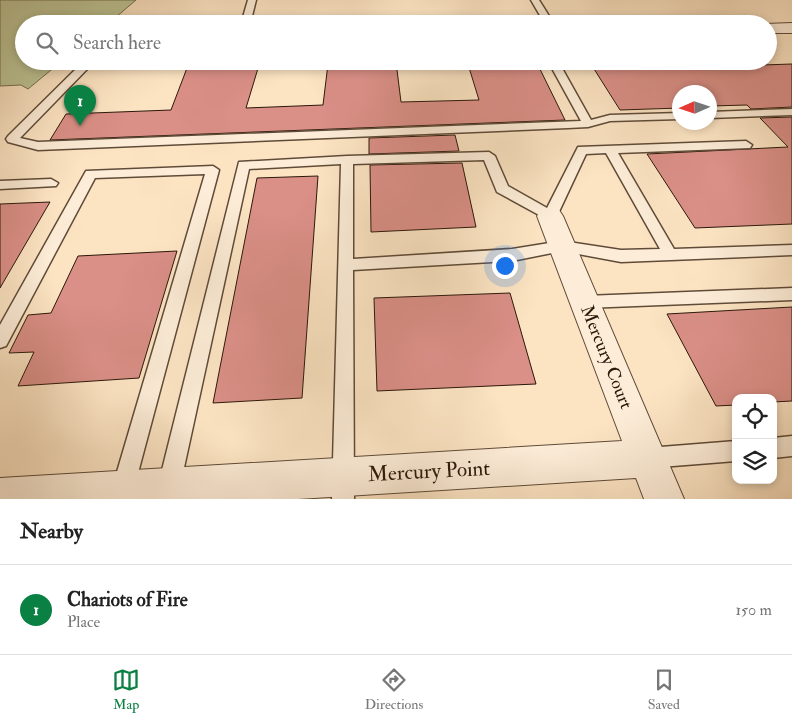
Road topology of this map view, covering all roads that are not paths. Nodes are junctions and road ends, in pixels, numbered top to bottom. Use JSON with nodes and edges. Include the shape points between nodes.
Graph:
{"nodes":[{"id":1,"x":252,"y":0,"type":"edge"},
{"id":2,"x":535,"y":0,"type":"edge"},
{"id":3,"x":248,"y":15,"type":"edge"},
{"id":4,"x":544,"y":15,"type":"edge"},
{"id":5,"x":777,"y":28,"type":"edge"},
{"id":6,"x":792,"y":28,"type":"edge"},
{"id":7,"x":81,"y":70,"type":"edge"},
{"id":8,"x":558,"y":70,"type":"edge"},
{"id":9,"x":792,"y":112,"type":"edge"},
{"id":10,"x":717,"y":114,"type":"edge"},
{"id":11,"x":672,"y":116,"type":"edge"},
{"id":12,"x":588,"y":124,"type":"junction"},
{"id":13,"x":746,"y":145,"type":"dead end"},
{"id":14,"x":610,"y":149,"type":"junction"},
{"id":15,"x":347,"y":160,"type":"junction"},
{"id":16,"x":50,"y":182,"type":"dead end"},
{"id":17,"x":0,"y":185,"type":"edge"},
{"id":18,"x":550,"y":216,"type":"junction"},
{"id":19,"x":562,"y":246,"type":"junction"},
{"id":20,"x":792,"y":250,"type":"edge"},
{"id":21,"x":670,"y":254,"type":"junction"},
{"id":22,"x":346,"y":265,"type":"junction"},
{"id":23,"x":792,"y":294,"type":"edge"},
{"id":24,"x":585,"y":302,"type":"junction"},
{"id":25,"x":0,"y":341,"type":"edge"},
{"id":26,"x":792,"y":446,"type":"edge"},
{"id":27,"x":777,"y":448,"type":"edge"},
{"id":28,"x":732,"y":451,"type":"edge"},
{"id":29,"x":648,"y":458,"type":"junction"},
{"id":30,"x":169,"y":488,"type":"junction"},
{"id":31,"x":343,"y":488,"type":"edge"},
{"id":32,"x":121,"y":495,"type":"edge"},
{"id":33,"x":0,"y":498,"type":"edge"},
{"id":34,"x":664,"y":499,"type":"edge"}],
"edges":[{"from":1,"to":3,"type":"lane"},
{"from":2,"to":4,"type":"lane"},
{"from":5,"to":6,"type":"street"},
{"from":7,"to":12,"type":"lane","via":[[12,139],[38,146]]},
{"from":8,"to":12,"type":"lane"},
{"from":9,"to":10,"type":"lane"},
{"from":11,"to":12,"type":"lane","via":[[610,118]]},
{"from":13,"to":14,"type":"lane"},
{"from":14,"to":18,"type":"lane","via":[[582,150]]},
{"from":14,"to":21,"type":"lane"},
{"from":15,"to":18,"type":"lane","via":[[489,156],[502,189]]},
{"from":15,"to":22,"type":"lane"},
{"from":15,"to":30,"type":"lane","via":[[243,165]]},
{"from":16,"to":17,"type":"lane"},
{"from":18,"to":19,"type":"street","name":"Mercury Court"},
{"from":19,"to":21,"type":"lane","via":[[620,256]]},
{"from":19,"to":22,"type":"lane","via":[[512,255]]},
{"from":19,"to":24,"type":"street","name":"Mercury Court"},
{"from":20,"to":21,"type":"lane"},
{"from":22,"to":31,"type":"lane"},
{"from":23,"to":24,"type":"lane"},
{"from":24,"to":29,"type":"street","name":"Mercury Court"},
{"from":25,"to":32,"type":"lane","via":[[91,174],[213,170]]},
{"from":26,"to":27,"type":"lane"},
{"from":28,"to":29,"type":"lane"},
{"from":29,"to":31,"type":"street","name":"Mercury Point"},
{"from":29,"to":34,"type":"street","name":"Mercury Court"},
{"from":30,"to":31,"type":"street","name":"Mercury Point"},
{"from":30,"to":32,"type":"street","name":"Mercury Point"},
{"from":32,"to":33,"type":"street","name":"Mercury Point"}]}
